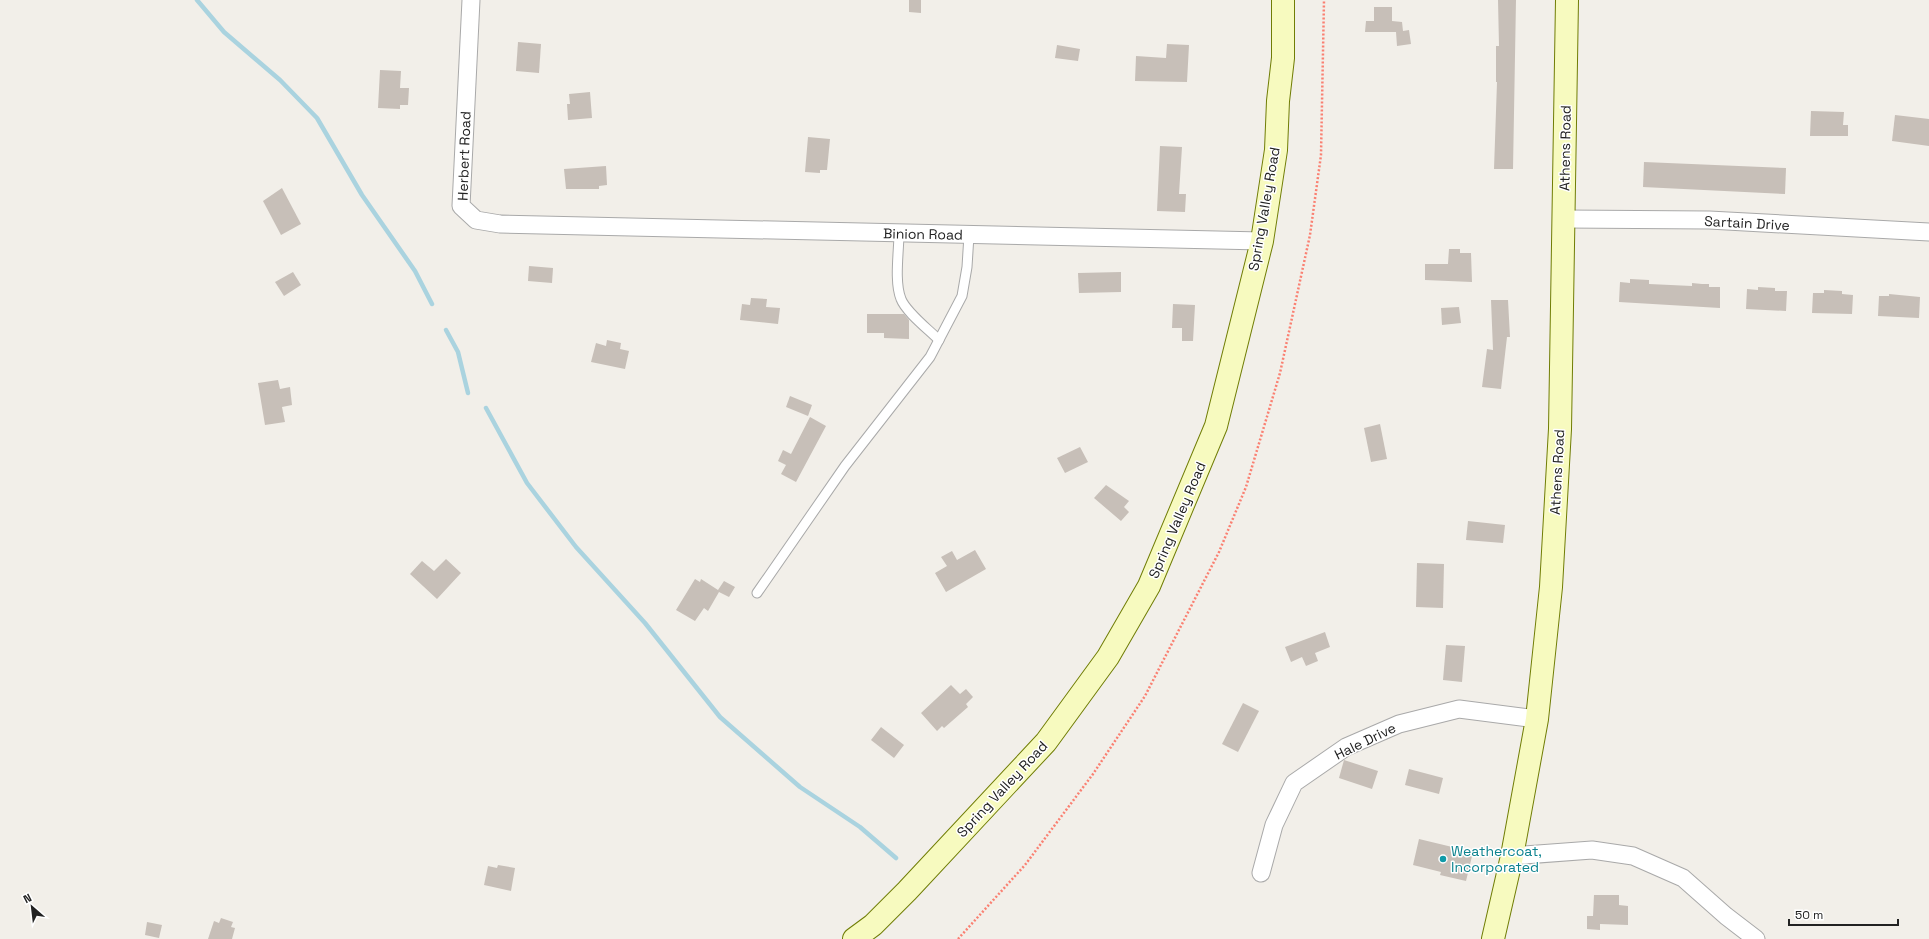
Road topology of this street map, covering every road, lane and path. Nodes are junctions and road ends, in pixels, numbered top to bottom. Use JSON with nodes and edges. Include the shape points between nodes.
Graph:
{"nodes":[{"id":1,"x":471,"y":0,"type":"edge"},
{"id":2,"x":1283,"y":0,"type":"edge"},
{"id":3,"x":1567,"y":0,"type":"edge"},
{"id":4,"x":1564,"y":219,"type":"junction"},
{"id":5,"x":585,"y":226,"type":"joint"},
{"id":6,"x":1929,"y":232,"type":"edge"},
{"id":7,"x":900,"y":233,"type":"junction"},
{"id":8,"x":968,"y":235,"type":"junction"},
{"id":9,"x":1262,"y":241,"type":"junction"},
{"id":10,"x":939,"y":340,"type":"junction"},
{"id":11,"x":757,"y":594,"type":"dead end"},
{"id":12,"x":1537,"y":719,"type":"junction"},
{"id":13,"x":1512,"y":856,"type":"junction"},
{"id":14,"x":1261,"y":873,"type":"dead end"},
{"id":15,"x":854,"y":939,"type":"edge"},
{"id":16,"x":1493,"y":939,"type":"edge"},
{"id":17,"x":1756,"y":939,"type":"edge"}],
"edges":[{"from":1,"to":5,"type":"street","name":"Herbert Road","via":[[461,206],[476,220],[485,222]]},
{"from":2,"to":9,"type":"street","name":"Spring Valley Road","via":[[1283,58],[1276,150]]},
{"from":3,"to":4,"type":"street","name":"Athens Road"},
{"from":4,"to":6,"type":"street","name":"Sartain Drive","via":[[1709,220]]},
{"from":4,"to":12,"type":"street","name":"Athens Road","via":[[1560,429],[1552,572]]},
{"from":5,"to":7,"type":"street","name":"Binion Road"},
{"from":7,"to":8,"type":"street","name":"Binion Road"},
{"from":7,"to":10,"type":"lane","via":[[898,280],[901,299]]},
{"from":8,"to":9,"type":"street","name":"Binion Road"},
{"from":8,"to":10,"type":"lane","via":[[967,267],[962,296]]},
{"from":9,"to":15,"type":"street","name":"Spring Valley Road","via":[[1216,426],[1149,586],[1108,657],[1046,742],[907,891],[873,925]]},
{"from":10,"to":11,"type":"lane","via":[[906,390],[845,466]]},
{"from":12,"to":13,"type":"street","name":"Athens Road"},
{"from":12,"to":14,"type":"street","name":"Hale Drive","via":[[1459,709],[1399,724],[1346,747],[1294,783],[1274,825]]},
{"from":13,"to":16,"type":"street","name":"Athens Road"},
{"from":13,"to":17,"type":"street","via":[[1592,850],[1633,856],[1683,878]]}]}
